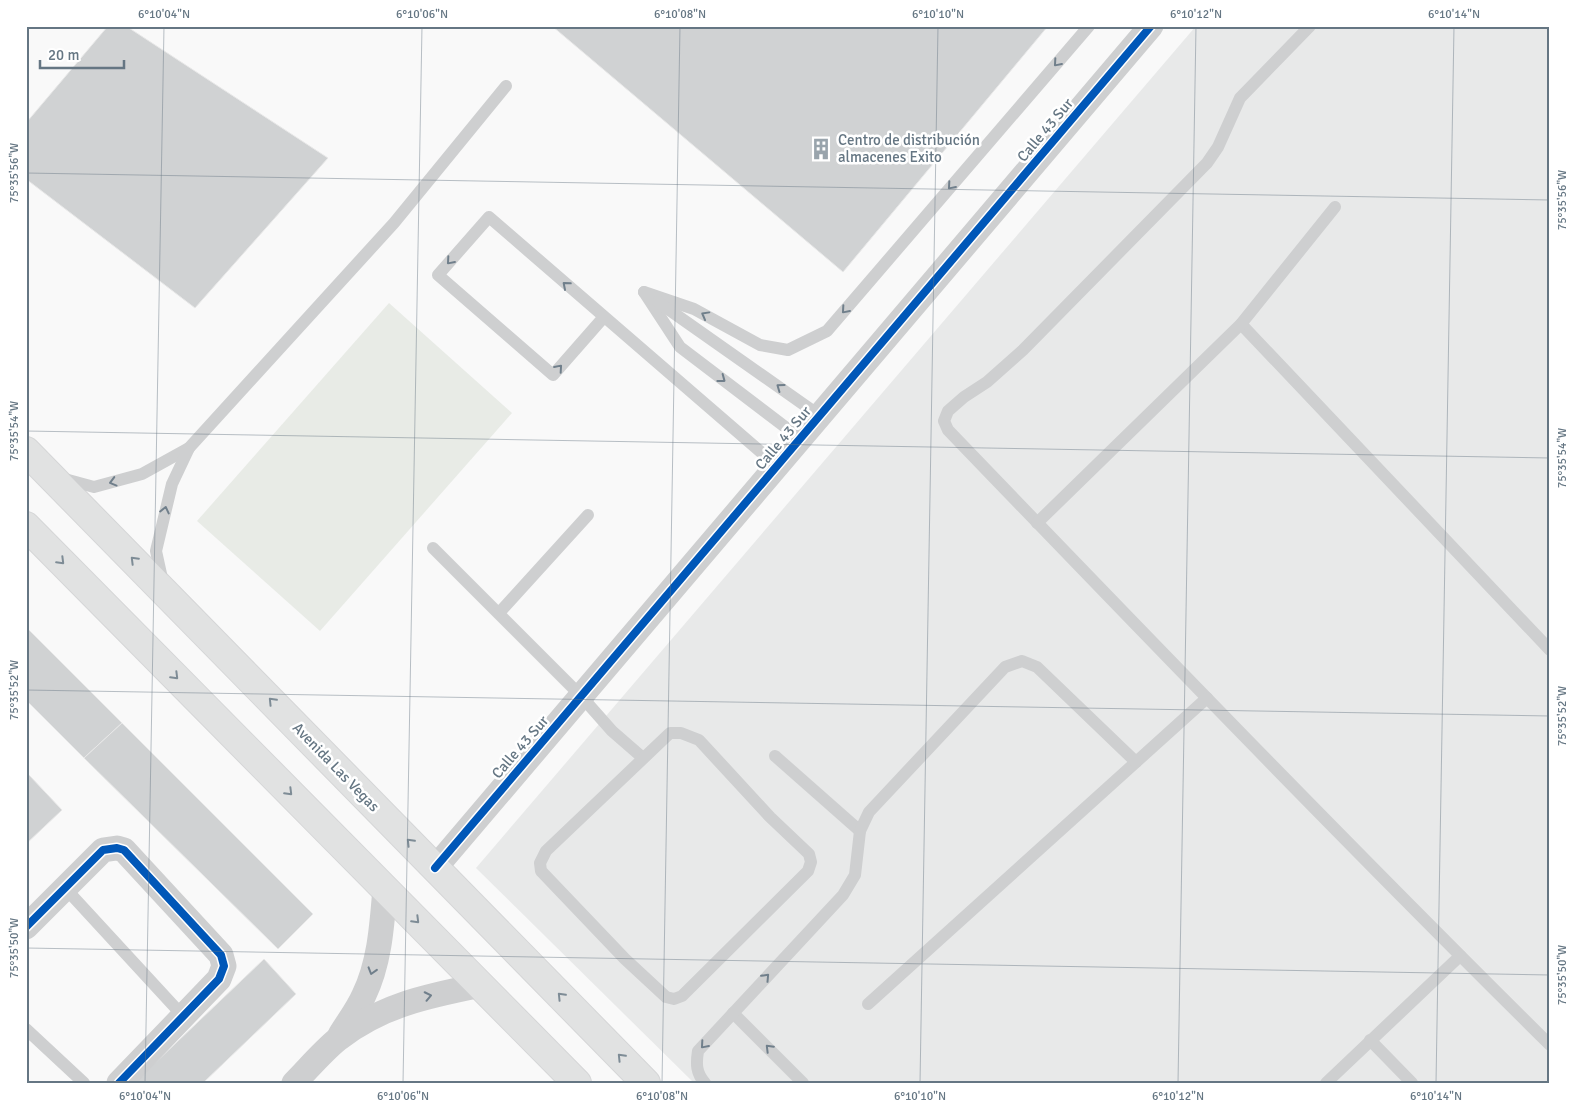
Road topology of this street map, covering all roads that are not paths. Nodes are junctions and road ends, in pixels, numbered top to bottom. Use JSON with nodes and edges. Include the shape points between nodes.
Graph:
{"nodes":[{"id":1,"x":1089,"y":26,"type":"edge"},
{"id":2,"x":1151,"y":26,"type":"edge"},
{"id":3,"x":1310,"y":26,"type":"edge"},
{"id":4,"x":506,"y":86,"type":"dead end"},
{"id":5,"x":1335,"y":207,"type":"dead end"},
{"id":6,"x":644,"y":292,"type":"junction"},
{"id":7,"x":603,"y":318,"type":"junction"},
{"id":8,"x":1241,"y":324,"type":"junction"},
{"id":9,"x":820,"y":416,"type":"junction"},
{"id":10,"x":801,"y":439,"type":"junction"},
{"id":11,"x":189,"y":448,"type":"junction"},
{"id":12,"x":26,"y":451,"type":"edge"},
{"id":13,"x":777,"y":466,"type":"junction"},
{"id":14,"x":50,"y":476,"type":"junction"},
{"id":15,"x":588,"y":515,"type":"dead end"},
{"id":16,"x":1037,"y":523,"type":"junction"},
{"id":17,"x":26,"y":526,"type":"edge"},
{"id":18,"x":433,"y":548,"type":"dead end"},
{"id":19,"x":165,"y":592,"type":"junction"},
{"id":20,"x":499,"y":613,"type":"junction"},
{"id":21,"x":1550,"y":650,"type":"edge"},
{"id":22,"x":582,"y":696,"type":"junction"},
{"id":23,"x":1207,"y":698,"type":"junction"},
{"id":24,"x":775,"y":756,"type":"dead end"},
{"id":25,"x":643,"y":758,"type":"junction"},
{"id":26,"x":1136,"y":762,"type":"junction"},
{"id":27,"x":860,"y":831,"type":"junction"},
{"id":28,"x":435,"y":868,"type":"junction"},
{"id":29,"x":385,"y":888,"type":"junction"},
{"id":30,"x":66,"y":889,"type":"junction"},
{"id":31,"x":26,"y":927,"type":"edge"},
{"id":32,"x":1460,"y":956,"type":"junction"},
{"id":33,"x":481,"y":985,"type":"junction"},
{"id":34,"x":868,"y":1004,"type":"dead end"},
{"id":35,"x":733,"y":1013,"type":"junction"},
{"id":36,"x":183,"y":1016,"type":"junction"},
{"id":37,"x":26,"y":1029,"type":"edge"},
{"id":38,"x":338,"y":1040,"type":"junction"},
{"id":39,"x":1370,"y":1040,"type":"junction"},
{"id":40,"x":1550,"y":1045,"type":"edge"},
{"id":41,"x":84,"y":1083,"type":"edge"},
{"id":42,"x":119,"y":1083,"type":"edge"},
{"id":43,"x":294,"y":1083,"type":"edge"},
{"id":44,"x":577,"y":1083,"type":"edge"},
{"id":45,"x":646,"y":1083,"type":"edge"},
{"id":46,"x":706,"y":1083,"type":"edge"},
{"id":47,"x":803,"y":1083,"type":"edge"},
{"id":48,"x":1326,"y":1083,"type":"edge"},
{"id":49,"x":1412,"y":1083,"type":"edge"}],
"edges":[{"from":1,"to":6,"type":"lane","one_way":true,"via":[[827,331],[788,350],[760,345],[694,309]]},
{"from":2,"to":9,"type":"street","name":"Calle 43 Sur"},
{"from":3,"to":16,"type":"lane","via":[[1240,98],[1218,147],[1207,162],[1023,350],[948,411],[944,421],[948,430]]},
{"from":4,"to":11,"type":"lane","via":[[394,223]]},
{"from":5,"to":8,"type":"lane"},
{"from":9,"to":6,"type":"lane","one_way":true},
{"from":6,"to":10,"type":"lane","one_way":true,"via":[[680,347]]},
{"from":7,"to":7,"type":"lane","one_way":true,"via":[[488,217],[438,275],[553,375]]},
{"from":7,"to":13,"type":"lane"},
{"from":8,"to":16,"type":"lane"},
{"from":8,"to":21,"type":"lane"},
{"from":9,"to":10,"type":"street","name":"Calle 43 Sur"},
{"from":10,"to":13,"type":"street","name":"Calle 43 Sur"},
{"from":11,"to":14,"type":"lane","one_way":true,"via":[[142,474],[94,487]]},
{"from":19,"to":11,"type":"lane","one_way":true,"via":[[156,551],[172,484]]},
{"from":12,"to":14,"type":"main road","name":"Avenida Las Vegas"},
{"from":13,"to":22,"type":"street","name":"Calle 43 Sur"},
{"from":19,"to":14,"type":"main road","name":"Avenida Las Vegas","one_way":true},
{"from":15,"to":20,"type":"lane"},
{"from":16,"to":23,"type":"lane"},
{"from":17,"to":29,"type":"main road","one_way":true},
{"from":18,"to":20,"type":"lane"},
{"from":28,"to":19,"type":"main road","name":"Avenida Las Vegas","one_way":true},
{"from":20,"to":22,"type":"lane"},
{"from":22,"to":25,"type":"lane","via":[[612,731]]},
{"from":22,"to":28,"type":"street","name":"Calle 43 Sur"},
{"from":23,"to":26,"type":"lane"},
{"from":23,"to":32,"type":"lane"},
{"from":24,"to":27,"type":"lane"},
{"from":25,"to":25,"type":"lane","via":[[546,851],[540,863],[541,871],[625,959],[666,998],[674,999],[682,996],[808,871],[811,862],[809,854],[699,740],[681,733],[670,734]]},
{"from":26,"to":27,"type":"lane","via":[[1037,667],[1022,661],[1005,667],[869,812]]},
{"from":26,"to":34,"type":"lane"},
{"from":35,"to":27,"type":"lane","one_way":true,"via":[[843,896],[855,875]]},
{"from":45,"to":28,"type":"main road","name":"Avenida Las Vegas","one_way":true},
{"from":29,"to":33,"type":"main road","one_way":true},
{"from":29,"to":38,"type":"street","one_way":true,"via":[[382,930],[374,965],[364,995]]},
{"from":30,"to":31,"type":"street"},
{"from":30,"to":36,"type":"lane"},
{"from":30,"to":36,"type":"street","via":[[103,850],[124,850],[216,948],[224,966],[219,979]]},
{"from":32,"to":39,"type":"lane"},
{"from":32,"to":40,"type":"lane"},
{"from":38,"to":33,"type":"street","one_way":true,"via":[[382,1011],[422,996]]},
{"from":33,"to":44,"type":"main road"},
{"from":35,"to":46,"type":"lane","one_way":true,"via":[[698,1051],[698,1076]]},
{"from":47,"to":35,"type":"lane","one_way":true},
{"from":36,"to":42,"type":"street"},
{"from":37,"to":41,"type":"lane"},
{"from":38,"to":43,"type":"street"},
{"from":39,"to":48,"type":"lane"},
{"from":39,"to":49,"type":"lane"}]}
